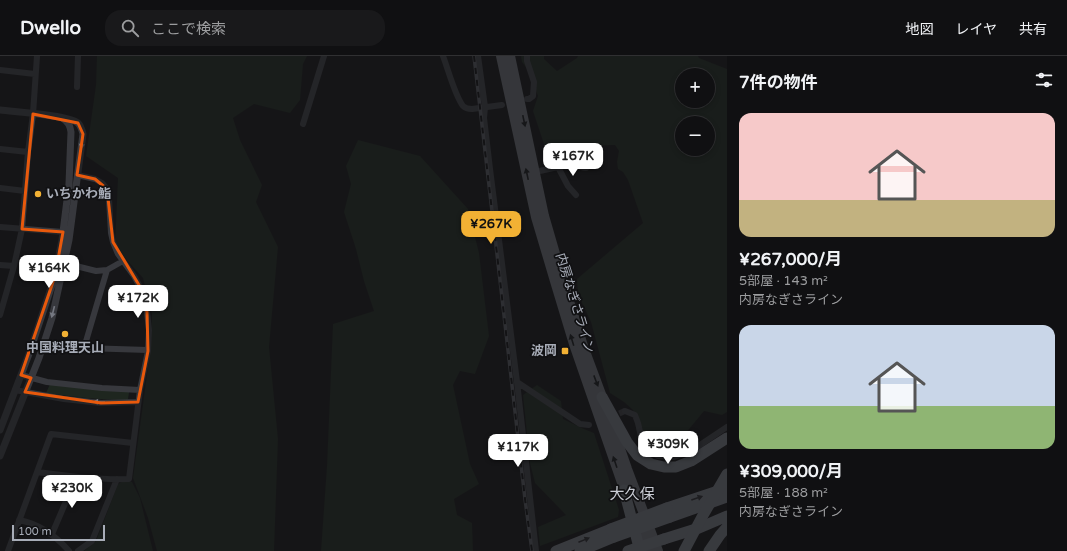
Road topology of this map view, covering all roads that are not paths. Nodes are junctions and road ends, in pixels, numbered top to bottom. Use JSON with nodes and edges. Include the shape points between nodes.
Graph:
{"nodes":[{"id":1,"x":36,"y":56,"type":"edge"},
{"id":2,"x":78,"y":56,"type":"edge"},
{"id":3,"x":324,"y":56,"type":"edge"},
{"id":4,"x":443,"y":56,"type":"edge"},
{"id":5,"x":478,"y":56,"type":"edge"},
{"id":6,"x":501,"y":56,"type":"edge"},
{"id":7,"x":510,"y":56,"type":"edge"},
{"id":8,"x":527,"y":56,"type":"edge"},
{"id":9,"x":0,"y":70,"type":"edge"},
{"id":10,"x":36,"y":74,"type":"junction"},
{"id":11,"x":77,"y":87,"type":"dead end"},
{"id":12,"x":527,"y":99,"type":"dead end"},
{"id":13,"x":502,"y":105,"type":"dead end"},
{"id":14,"x":485,"y":107,"type":"junction"},
{"id":15,"x":0,"y":110,"type":"edge"},
{"id":16,"x":33,"y":114,"type":"junction"},
{"id":17,"x":61,"y":117,"type":"junction"},
{"id":18,"x":303,"y":124,"type":"dead end"},
{"id":19,"x":0,"y":149,"type":"edge"},
{"id":20,"x":28,"y":152,"type":"junction"},
{"id":21,"x":558,"y":167,"type":"junction"},
{"id":22,"x":586,"y":168,"type":"dead end"},
{"id":23,"x":535,"y":172,"type":"junction"},
{"id":24,"x":77,"y":176,"type":"junction"},
{"id":25,"x":0,"y":188,"type":"edge"},
{"id":26,"x":25,"y":191,"type":"junction"},
{"id":27,"x":576,"y":195,"type":"dead end"},
{"id":28,"x":0,"y":226,"type":"edge"},
{"id":29,"x":22,"y":229,"type":"junction"},
{"id":30,"x":63,"y":232,"type":"junction"},
{"id":31,"x":123,"y":261,"type":"junction"},
{"id":32,"x":64,"y":263,"type":"junction"},
{"id":33,"x":0,"y":265,"type":"edge"},
{"id":34,"x":14,"y":266,"type":"junction"},
{"id":35,"x":107,"y":270,"type":"junction"},
{"id":36,"x":2,"y":298,"type":"edge"},
{"id":37,"x":0,"y":315,"type":"edge"},
{"id":38,"x":148,"y":350,"type":"junction"},
{"id":39,"x":21,"y":374,"type":"junction"},
{"id":40,"x":31,"y":378,"type":"junction"},
{"id":41,"x":517,"y":382,"type":"junction"},
{"id":42,"x":15,"y":390,"type":"junction"},
{"id":43,"x":140,"y":390,"type":"junction"},
{"id":44,"x":25,"y":392,"type":"junction"},
{"id":45,"x":602,"y":398,"type":"junction"},
{"id":46,"x":138,"y":402,"type":"junction"},
{"id":47,"x":625,"y":411,"type":"dead end"},
{"id":48,"x":588,"y":425,"type":"dead end"},
{"id":49,"x":727,"y":427,"type":"edge"},
{"id":50,"x":0,"y":430,"type":"edge"},
{"id":51,"x":727,"y":438,"type":"edge"},
{"id":52,"x":133,"y":443,"type":"junction"},
{"id":53,"x":0,"y":456,"type":"edge"},
{"id":54,"x":37,"y":472,"type":"junction"},
{"id":55,"x":727,"y":474,"type":"edge"},
{"id":56,"x":76,"y":478,"type":"junction"},
{"id":57,"x":117,"y":480,"type":"junction"},
{"id":58,"x":727,"y":488,"type":"edge"},
{"id":59,"x":624,"y":490,"type":"junction"},
{"id":60,"x":727,"y":497,"type":"edge"},
{"id":61,"x":668,"y":512,"type":"junction"},
{"id":62,"x":727,"y":516,"type":"edge"},
{"id":63,"x":19,"y":520,"type":"junction"},
{"id":64,"x":727,"y":527,"type":"edge"},
{"id":65,"x":612,"y":533,"type":"junction"},
{"id":66,"x":52,"y":534,"type":"junction"},
{"id":67,"x":8,"y":551,"type":"edge"},
{"id":68,"x":69,"y":551,"type":"edge"},
{"id":69,"x":78,"y":551,"type":"edge"},
{"id":70,"x":536,"y":551,"type":"edge"},
{"id":71,"x":557,"y":551,"type":"edge"},
{"id":72,"x":580,"y":551,"type":"edge"},
{"id":73,"x":628,"y":551,"type":"edge"},
{"id":74,"x":640,"y":551,"type":"edge"},
{"id":75,"x":649,"y":551,"type":"edge"},
{"id":76,"x":658,"y":551,"type":"edge"},
{"id":77,"x":684,"y":551,"type":"edge"},
{"id":78,"x":709,"y":551,"type":"edge"}],
"edges":[{"from":1,"to":10,"type":"street"},
{"from":2,"to":11,"type":"street"},
{"from":3,"to":18,"type":"street"},
{"from":4,"to":14,"type":"street","via":[[458,98],[464,107],[472,110]]},
{"from":5,"to":14,"type":"street"},
{"from":59,"to":6,"type":"highway","name":"内房なぎさライン","one_way":true,"via":[[574,344],[536,217]]},
{"from":7,"to":23,"type":"highway","name":"内房なぎさライン","one_way":true},
{"from":8,"to":12,"type":"street","via":[[534,82],[533,96]]},
{"from":9,"to":10,"type":"street"},
{"from":10,"to":16,"type":"street"},
{"from":13,"to":14,"type":"street"},
{"from":14,"to":41,"type":"street","via":[[490,170]]},
{"from":15,"to":16,"type":"street"},
{"from":16,"to":17,"type":"street"},
{"from":16,"to":20,"type":"street"},
{"from":17,"to":24,"type":"street","one_way":true,"via":[[78,123],[83,134]]},
{"from":17,"to":30,"type":"street","via":[[68,122],[72,132]]},
{"from":19,"to":20,"type":"street"},
{"from":20,"to":26,"type":"street"},
{"from":21,"to":22,"type":"street","via":[[563,159],[568,159],[583,169]]},
{"from":21,"to":23,"type":"street"},
{"from":21,"to":27,"type":"street"},
{"from":23,"to":45,"type":"highway","name":"内房なぎさライン","one_way":true,"via":[[544,216],[567,295]]},
{"from":24,"to":31,"type":"street","via":[[95,179],[107,189],[110,233]]},
{"from":24,"to":32,"type":"street"},
{"from":25,"to":26,"type":"street"},
{"from":26,"to":29,"type":"street"},
{"from":28,"to":29,"type":"street"},
{"from":29,"to":30,"type":"street"},
{"from":29,"to":34,"type":"street"},
{"from":30,"to":39,"type":"street","via":[[55,276]]},
{"from":31,"to":35,"type":"street"},
{"from":31,"to":38,"type":"street","via":[[134,276],[143,297],[149,330]]},
{"from":32,"to":35,"type":"street"},
{"from":32,"to":40,"type":"street","one_way":true,"via":[[52,318]]},
{"from":33,"to":34,"type":"street"},
{"from":34,"to":36,"type":"street"},
{"from":35,"to":38,"type":"street","via":[[84,348]]},
{"from":36,"to":37,"type":"street"},
{"from":38,"to":43,"type":"street"},
{"from":39,"to":40,"type":"street"},
{"from":39,"to":42,"type":"street"},
{"from":40,"to":43,"type":"street","via":[[47,382]]},
{"from":40,"to":44,"type":"street"},
{"from":41,"to":48,"type":"street","via":[[580,424]]},
{"from":41,"to":70,"type":"street"},
{"from":42,"to":44,"type":"street"},
{"from":42,"to":50,"type":"street"},
{"from":43,"to":46,"type":"street"},
{"from":46,"to":44,"type":"street","one_way":true,"via":[[101,403]]},
{"from":44,"to":53,"type":"street"},
{"from":45,"to":51,"type":"highway","via":[[627,442],[637,455],[650,464],[676,467],[691,462]]},
{"from":45,"to":76,"type":"highway","name":"内房なぎさライン"},
{"from":46,"to":52,"type":"street"},
{"from":47,"to":49,"type":"street","via":[[635,415],[643,445],[658,456],[674,457],[691,451]]},
{"from":52,"to":54,"type":"street","via":[[51,434]]},
{"from":52,"to":57,"type":"street","via":[[129,479]]},
{"from":54,"to":56,"type":"street"},
{"from":54,"to":63,"type":"street"},
{"from":55,"to":77,"type":"highway","bridge":true},
{"from":56,"to":57,"type":"street"},
{"from":56,"to":66,"type":"street"},
{"from":57,"to":69,"type":"street","via":[[92,541]]},
{"from":61,"to":58,"type":"highway","one_way":true},
{"from":59,"to":74,"type":"highway"},
{"from":59,"to":75,"type":"highway","name":"内房なぎさライン"},
{"from":60,"to":61,"type":"highway"},
{"from":61,"to":65,"type":"highway","bridge":true},
{"from":62,"to":73,"type":"highway","bridge":true},
{"from":63,"to":66,"type":"street","via":[[30,522]]},
{"from":63,"to":67,"type":"street"},
{"from":64,"to":78,"type":"highway"},
{"from":71,"to":65,"type":"highway","one_way":true},
{"from":65,"to":72,"type":"highway"},
{"from":66,"to":68,"type":"street"}]}
